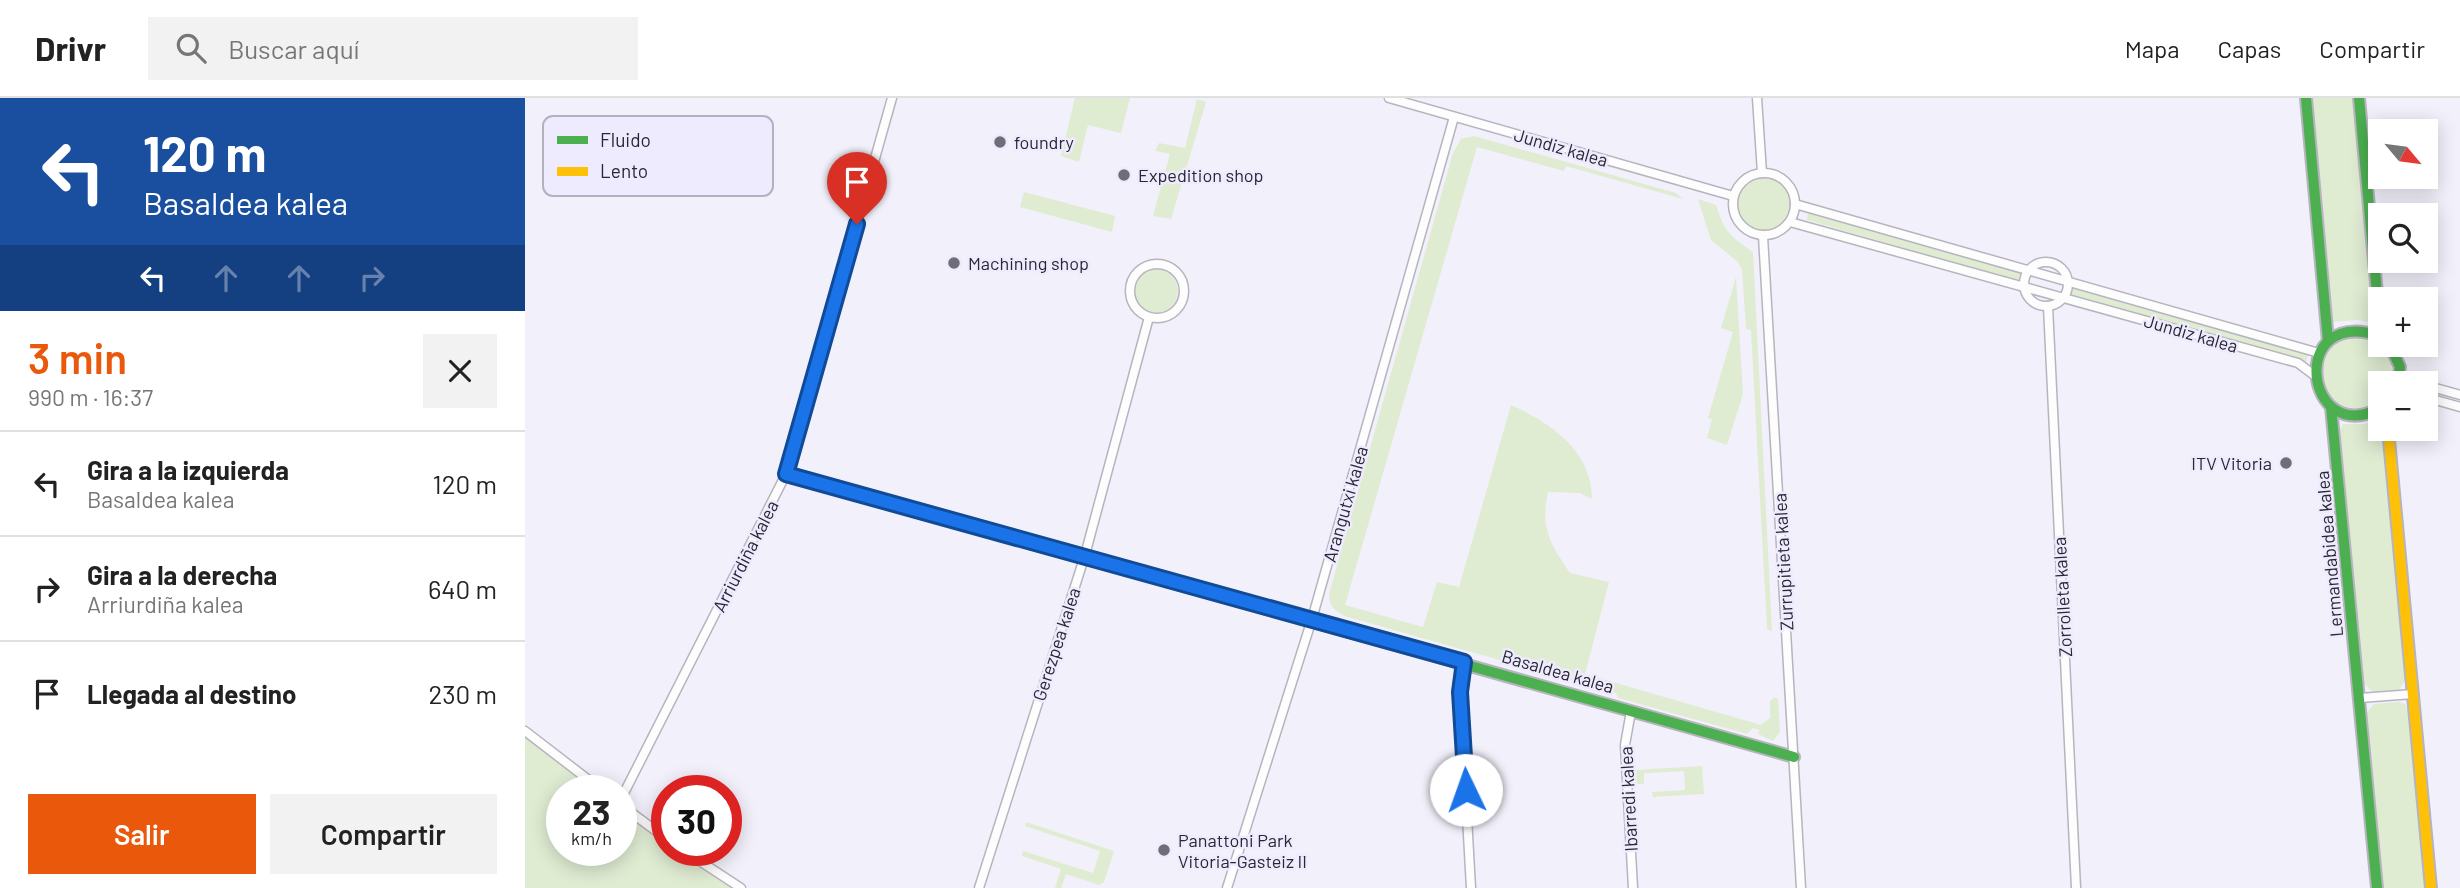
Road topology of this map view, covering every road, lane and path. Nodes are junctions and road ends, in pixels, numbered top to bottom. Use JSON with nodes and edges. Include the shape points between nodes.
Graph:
{"nodes":[{"id":1,"x":892,"y":98,"type":"edge"},
{"id":2,"x":1388,"y":98,"type":"edge"},
{"id":3,"x":1757,"y":98,"type":"edge"},
{"id":4,"x":2306,"y":98,"type":"edge"},
{"id":5,"x":2359,"y":98,"type":"edge"},
{"id":6,"x":1454,"y":117,"type":"junction"},
{"id":7,"x":1762,"y":173,"type":"junction"},
{"id":8,"x":1733,"y":196,"type":"junction"},
{"id":9,"x":1795,"y":204,"type":"junction"},
{"id":10,"x":1790,"y":222,"type":"junction"},
{"id":11,"x":1763,"y":236,"type":"junction"},
{"id":12,"x":2028,"y":271,"type":"junction"},
{"id":13,"x":2068,"y":282,"type":"junction"},
{"id":14,"x":2024,"y":285,"type":"junction"},
{"id":15,"x":2376,"y":287,"type":"edge"},
{"id":16,"x":2064,"y":297,"type":"junction"},
{"id":17,"x":2048,"y":306,"type":"junction"},
{"id":18,"x":1149,"y":317,"type":"junction"},
{"id":19,"x":2368,"y":333,"type":"edge"},
{"id":20,"x":2328,"y":341,"type":"junction"},
{"id":21,"x":2319,"y":352,"type":"junction"},
{"id":22,"x":2314,"y":375,"type":"junction"},
{"id":23,"x":2438,"y":388,"type":"edge"},
{"id":24,"x":2460,"y":394,"type":"edge"},
{"id":25,"x":2438,"y":401,"type":"edge"},
{"id":26,"x":2331,"y":407,"type":"junction"},
{"id":27,"x":2460,"y":407,"type":"edge"},
{"id":28,"x":2368,"y":411,"type":"edge"},
{"id":29,"x":2389,"y":441,"type":"edge"},
{"id":30,"x":786,"y":474,"type":"junction"},
{"id":31,"x":1084,"y":555,"type":"junction"},
{"id":32,"x":1312,"y":620,"type":"junction"},
{"id":33,"x":1464,"y":662,"type":"junction"},
{"id":34,"x":2413,"y":694,"type":"junction"},
{"id":35,"x":2360,"y":698,"type":"junction"},
{"id":36,"x":1631,"y":710,"type":"junction"},
{"id":37,"x":525,"y":731,"type":"edge"},
{"id":38,"x":1794,"y":757,"type":"junction"},
{"id":39,"x":582,"y":775,"type":"edge"},
{"id":40,"x":633,"y":775,"type":"edge"},
{"id":41,"x":707,"y":866,"type":"edge"},
{"id":42,"x":741,"y":888,"type":"edge"},
{"id":43,"x":979,"y":888,"type":"edge"},
{"id":44,"x":1227,"y":888,"type":"edge"},
{"id":45,"x":1471,"y":888,"type":"edge"},
{"id":46,"x":1633,"y":888,"type":"edge"},
{"id":47,"x":1801,"y":888,"type":"edge"},
{"id":48,"x":2076,"y":888,"type":"edge"},
{"id":49,"x":2377,"y":888,"type":"edge"},
{"id":50,"x":2431,"y":888,"type":"edge"}],
"edges":[{"from":1,"to":30,"type":"street","name":"Arriurdiña kalea"},
{"from":2,"to":6,"type":"street","name":"Jundiz kalea"},
{"from":3,"to":7,"type":"street"},
{"from":4,"to":20,"type":"street"},
{"from":5,"to":15,"type":"street"},
{"from":6,"to":8,"type":"street","name":"Jundiz kalea"},
{"from":6,"to":32,"type":"street","name":"Arangutxi kalea"},
{"from":7,"to":8,"type":"street","via":[[1741,182]]},
{"from":7,"to":9,"type":"street","via":[[1783,179]]},
{"from":8,"to":11,"type":"street","via":[[1738,223]]},
{"from":9,"to":10,"type":"street"},
{"from":9,"to":12,"type":"street","name":"Jundiz kalea"},
{"from":10,"to":11,"type":"street"},
{"from":10,"to":14,"type":"street","name":"Jundiz kalea"},
{"from":11,"to":38,"type":"street","name":"Zurrupitieta kalea"},
{"from":12,"to":13,"type":"street","name":"Jundiz kalea"},
{"from":12,"to":13,"type":"street","name":"Jundiz kalea","via":[[2050,263],[2061,269]]},
{"from":12,"to":14,"type":"street"},
{"from":13,"to":16,"type":"street"},
{"from":13,"to":21,"type":"street","name":"Jundiz kalea"},
{"from":14,"to":16,"type":"street","name":"Jundiz kalea"},
{"from":14,"to":17,"type":"street","name":"Jundiz kalea","via":[[2029,299]]},
{"from":16,"to":17,"type":"street"},
{"from":16,"to":22,"type":"street","name":"Jundiz kalea","via":[[2298,363]]},
{"from":17,"to":48,"type":"street","name":"Zorrolleta kalea"},
{"from":18,"to":18,"type":"street","via":[[1169,316],[1182,301],[1182,281],[1159,264],[1140,269],[1130,286],[1133,306]]},
{"from":18,"to":31,"type":"street","name":"Gerezpea kalea"},
{"from":19,"to":20,"type":"street","via":[[2355,329]]},
{"from":20,"to":21,"type":"street"},
{"from":21,"to":22,"type":"street"},
{"from":22,"to":26,"type":"street","via":[[2322,398]]},
{"from":23,"to":24,"type":"street"},
{"from":25,"to":27,"type":"street"},
{"from":26,"to":28,"type":"street","via":[[2353,415]]},
{"from":26,"to":35,"type":"street","name":"Lermandabidea kalea"},
{"from":29,"to":34,"type":"street"},
{"from":30,"to":31,"type":"street","name":"Basaldea kalea"},
{"from":30,"to":40,"type":"street","name":"Arriurdiña kalea"},
{"from":31,"to":32,"type":"street","name":"Basaldea kalea"},
{"from":31,"to":43,"type":"street","name":"Gerezpea kalea"},
{"from":32,"to":33,"type":"street","name":"Basaldea kalea"},
{"from":32,"to":44,"type":"street","name":"Arangutxi kalea"},
{"from":33,"to":36,"type":"street","name":"Basaldea kalea"},
{"from":33,"to":45,"type":"street","via":[[1460,692]]},
{"from":34,"to":35,"type":"street"},
{"from":34,"to":50,"type":"street"},
{"from":35,"to":49,"type":"street","name":"Lermandabidea kalea"},
{"from":36,"to":38,"type":"street","name":"Basaldea kalea"},
{"from":36,"to":46,"type":"street","name":"Ibarredi kalea","via":[[1625,745]]},
{"from":37,"to":39,"type":"street"},
{"from":38,"to":47,"type":"street","name":"Zurrupitieta kalea"},
{"from":41,"to":42,"type":"street"}]}
